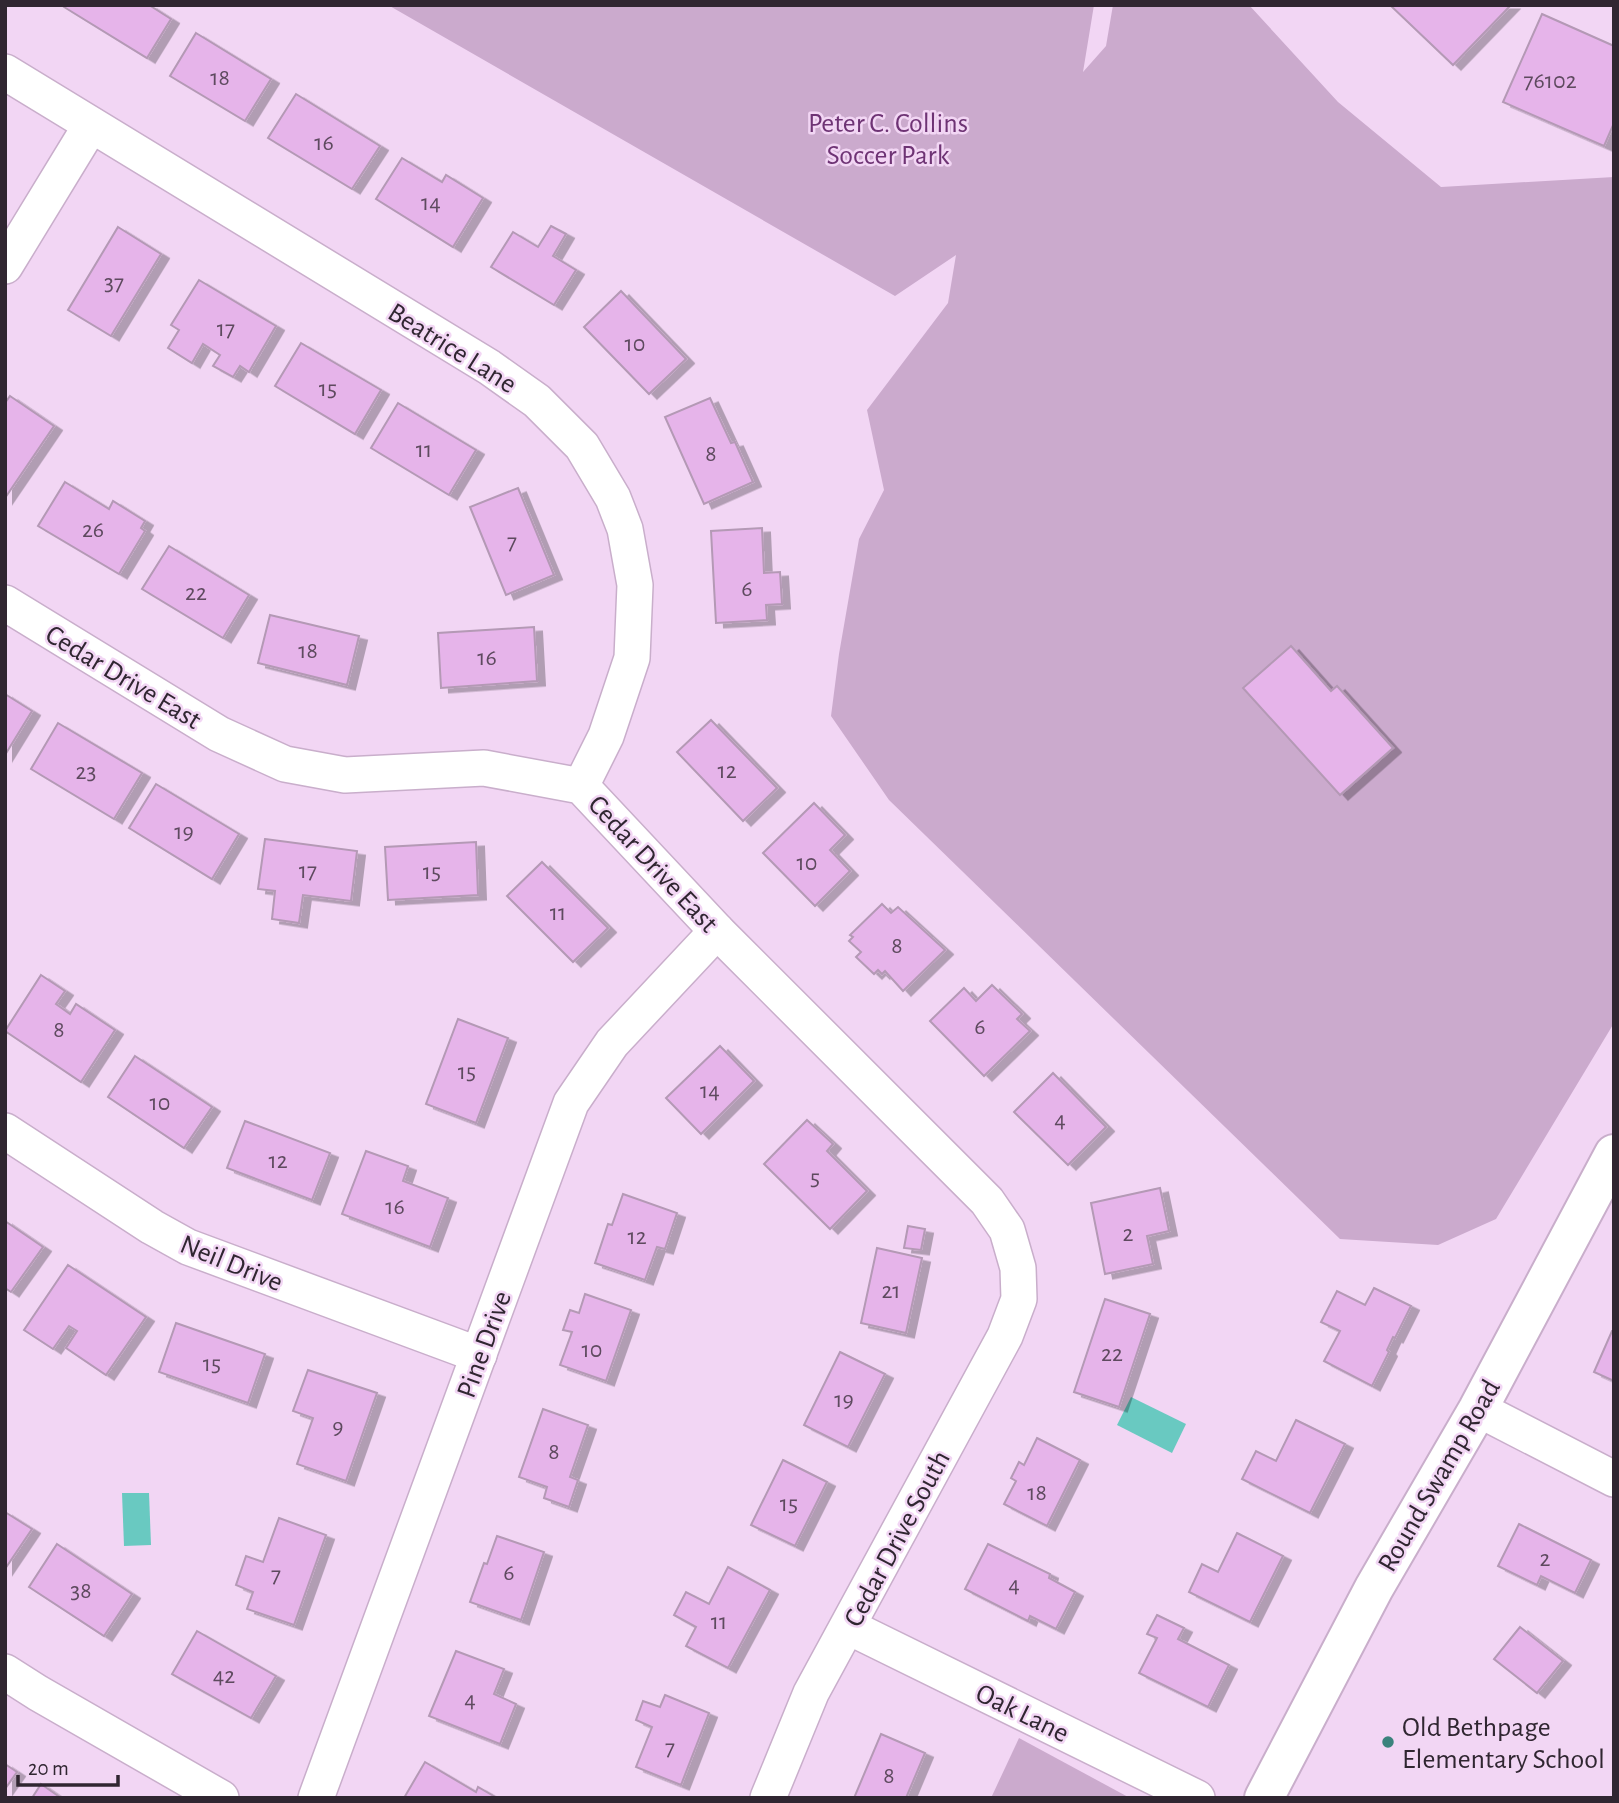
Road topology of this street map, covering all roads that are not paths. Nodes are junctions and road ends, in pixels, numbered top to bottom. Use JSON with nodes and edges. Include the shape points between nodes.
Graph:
{"nodes":[{"id":1,"x":5,"y":72,"type":"edge"},
{"id":2,"x":92,"y":125,"type":"junction"},
{"id":3,"x":5,"y":266,"type":"edge"},
{"id":4,"x":5,"y":603,"type":"edge"},
{"id":5,"x":581,"y":786,"type":"junction"},
{"id":6,"x":717,"y":931,"type":"junction"},
{"id":7,"x":5,"y":1131,"type":"edge"},
{"id":8,"x":1614,"y":1154,"type":"edge"},
{"id":9,"x":1019,"y":1278,"type":"joint"},
{"id":10,"x":479,"y":1355,"type":"junction"},
{"id":11,"x":1478,"y":1409,"type":"junction"},
{"id":12,"x":1614,"y":1479,"type":"edge"},
{"id":13,"x":849,"y":1627,"type":"junction"},
{"id":14,"x":5,"y":1672,"type":"edge"},
{"id":15,"x":221,"y":1798,"type":"edge"},
{"id":16,"x":316,"y":1798,"type":"edge"},
{"id":17,"x":768,"y":1798,"type":"edge"},
{"id":18,"x":1197,"y":1798,"type":"edge"},
{"id":19,"x":1264,"y":1798,"type":"edge"}],
"edges":[{"from":1,"to":2,"type":"street","name":"Beatrice Lane"},
{"from":2,"to":3,"type":"street"},
{"from":2,"to":5,"type":"street","name":"Beatrice Lane","via":[[489,367],[537,401],[582,446],[613,498],[625,529],[635,585],[632,658],[606,736]]},
{"from":4,"to":5,"type":"street","name":"Cedar Drive East","via":[[219,734],[285,764],[345,775],[484,768]]},
{"from":5,"to":6,"type":"street","name":"Cedar Drive East"},
{"from":6,"to":9,"type":"street","name":"Cedar Drive East","via":[[987,1201],[1007,1230]]},
{"from":6,"to":10,"type":"street","name":"Pine Drive","via":[[612,1044],[571,1103]]},
{"from":7,"to":10,"type":"street","name":"Neil Drive","via":[[188,1247]]},
{"from":8,"to":11,"type":"main road","name":"Round Swamp Road"},
{"from":9,"to":13,"type":"street","name":"Cedar Drive South","via":[[1019,1299],[1004,1336]]},
{"from":10,"to":16,"type":"street","name":"Pine Drive"},
{"from":11,"to":12,"type":"street"},
{"from":11,"to":19,"type":"main road","name":"Round Swamp Road","via":[[1374,1588]]},
{"from":13,"to":17,"type":"street","name":"Cedar Drive South","via":[[811,1693]]},
{"from":13,"to":18,"type":"street","name":"Oak Lane"},
{"from":14,"to":15,"type":"street"}]}
